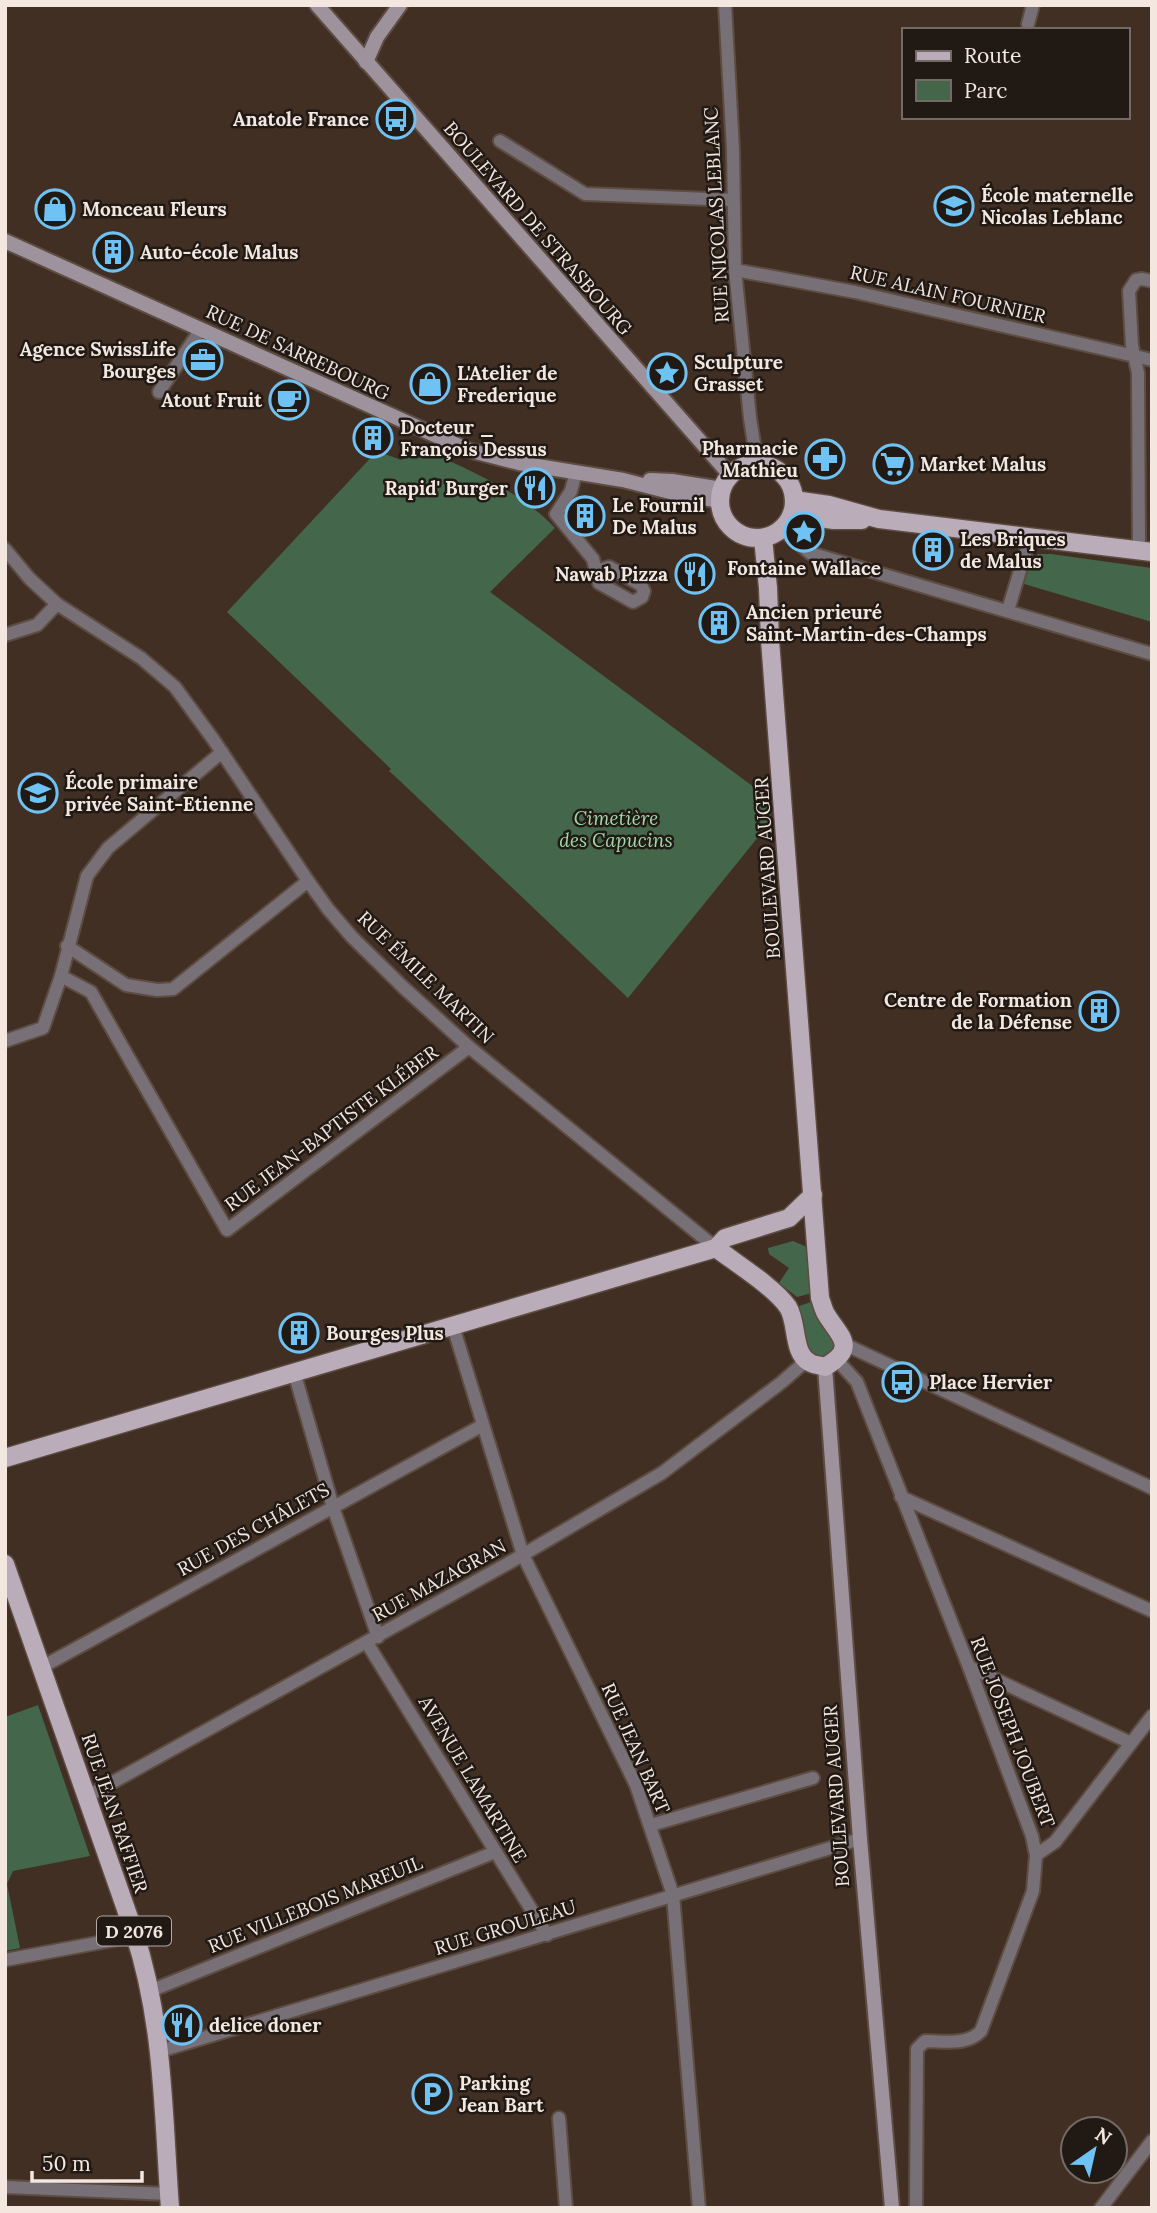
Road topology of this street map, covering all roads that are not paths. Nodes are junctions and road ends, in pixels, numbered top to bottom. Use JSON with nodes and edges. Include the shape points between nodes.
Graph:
{"nodes":[{"id":1,"x":317,"y":5,"type":"edge"},
{"id":2,"x":400,"y":5,"type":"edge"},
{"id":3,"x":725,"y":5,"type":"edge"},
{"id":4,"x":1034,"y":5,"type":"edge"},
{"id":5,"x":1028,"y":24,"type":"dead end"},
{"id":6,"x":366,"y":62,"type":"junction"},
{"id":7,"x":500,"y":141,"type":"dead end"},
{"id":8,"x":733,"y":200,"type":"junction"},
{"id":9,"x":5,"y":241,"type":"edge"},
{"id":10,"x":735,"y":270,"type":"junction"},
{"id":11,"x":1152,"y":281,"type":"edge"},
{"id":12,"x":201,"y":329,"type":"junction"},
{"id":13,"x":1136,"y":356,"type":"junction"},
{"id":14,"x":1152,"y":360,"type":"edge"},
{"id":15,"x":159,"y":392,"type":"dead end"},
{"id":16,"x":757,"y":463,"type":"junction"},
{"id":17,"x":576,"y":472,"type":"junction"},
{"id":18,"x":724,"y":488,"type":"junction"},
{"id":19,"x":790,"y":514,"type":"junction"},
{"id":20,"x":763,"y":538,"type":"junction"},
{"id":21,"x":1030,"y":538,"type":"junction"},
{"id":22,"x":5,"y":549,"type":"edge"},
{"id":23,"x":1145,"y":551,"type":"edge"},
{"id":24,"x":597,"y":571,"type":"dead end"},
{"id":25,"x":57,"y":604,"type":"junction"},
{"id":26,"x":1008,"y":610,"type":"junction"},
{"id":27,"x":5,"y":635,"type":"edge"},
{"id":28,"x":1152,"y":654,"type":"edge"},
{"id":29,"x":222,"y":752,"type":"junction"},
{"id":30,"x":307,"y":881,"type":"junction"},
{"id":31,"x":67,"y":946,"type":"junction"},
{"id":32,"x":61,"y":976,"type":"junction"},
{"id":33,"x":5,"y":1041,"type":"edge"},
{"id":34,"x":469,"y":1047,"type":"junction"},
{"id":35,"x":813,"y":1195,"type":"junction"},
{"id":36,"x":766,"y":1225,"type":"junction"},
{"id":37,"x":716,"y":1248,"type":"junction"},
{"id":38,"x":817,"y":1250,"type":"junction"},
{"id":39,"x":743,"y":1269,"type":"junction"},
{"id":40,"x":453,"y":1326,"type":"junction"},
{"id":41,"x":833,"y":1363,"type":"junction"},
{"id":42,"x":801,"y":1365,"type":"junction"},
{"id":43,"x":295,"y":1373,"type":"junction"},
{"id":44,"x":483,"y":1425,"type":"junction"},
{"id":45,"x":5,"y":1458,"type":"edge"},
{"id":46,"x":1152,"y":1488,"type":"edge"},
{"id":47,"x":901,"y":1497,"type":"junction"},
{"id":48,"x":333,"y":1507,"type":"junction"},
{"id":49,"x":523,"y":1555,"type":"junction"},
{"id":50,"x":5,"y":1564,"type":"edge"},
{"id":51,"x":1152,"y":1611,"type":"edge"},
{"id":52,"x":372,"y":1640,"type":"junction"},
{"id":53,"x":42,"y":1667,"type":"junction"},
{"id":54,"x":969,"y":1667,"type":"junction"},
{"id":55,"x":1152,"y":1716,"type":"edge"},
{"id":56,"x":1131,"y":1742,"type":"junction"},
{"id":57,"x":813,"y":1778,"type":"dead end"},
{"id":58,"x":86,"y":1797,"type":"junction"},
{"id":59,"x":650,"y":1825,"type":"junction"},
{"id":60,"x":860,"y":1839,"type":"junction"},
{"id":61,"x":495,"y":1852,"type":"junction"},
{"id":62,"x":1036,"y":1854,"type":"junction"},
{"id":63,"x":673,"y":1895,"type":"junction"},
{"id":64,"x":547,"y":1935,"type":"junction"},
{"id":65,"x":135,"y":1936,"type":"junction"},
{"id":66,"x":5,"y":1960,"type":"edge"},
{"id":67,"x":150,"y":1991,"type":"junction"},
{"id":68,"x":160,"y":2051,"type":"junction"},
{"id":69,"x":559,"y":2118,"type":"dead end"},
{"id":70,"x":1152,"y":2141,"type":"edge"},
{"id":71,"x":5,"y":2187,"type":"edge"},
{"id":72,"x":169,"y":2201,"type":"edge"},
{"id":73,"x":566,"y":2208,"type":"edge"},
{"id":74,"x":699,"y":2208,"type":"edge"},
{"id":75,"x":892,"y":2208,"type":"edge"},
{"id":76,"x":916,"y":2208,"type":"edge"},
{"id":77,"x":1101,"y":2208,"type":"edge"}],
"edges":[{"from":1,"to":6,"type":"main road","name":"BOULEVARD DE STRASBOURG"},
{"from":2,"to":6,"type":"main road"},
{"from":3,"to":8,"type":"street","name":"RUE NICOLAS LEBLANC"},
{"from":4,"to":5,"type":"street"},
{"from":6,"to":18,"type":"main road","name":"BOULEVARD DE STRASBOURG"},
{"from":7,"to":8,"type":"street","via":[[585,194]]},
{"from":8,"to":10,"type":"street","name":"RUE NICOLAS LEBLANC"},
{"from":9,"to":12,"type":"main road","name":"RUE DE SARREBOURG"},
{"from":10,"to":13,"type":"street","name":"RUE ALAIN FOURNIER","via":[[855,292]]},
{"from":10,"to":16,"type":"street","name":"RUE NICOLAS LEBLANC"},
{"from":11,"to":13,"type":"street","via":[[1136,281],[1129,291]]},
{"from":12,"to":15,"type":"street"},
{"from":12,"to":17,"type":"main road","name":"RUE DE SARREBOURG","via":[[468,450]]},
{"from":13,"to":14,"type":"street","name":"RUE ALAIN FOURNIER"},
{"from":13,"to":23,"type":"street"},
{"from":16,"to":18,"type":"main road","via":[[745,466]]},
{"from":16,"to":19,"type":"main road","via":[[786,478],[792,488]]},
{"from":17,"to":18,"type":"main road","name":"RUE DE SARREBOURG"},
{"from":17,"to":24,"type":"street","via":[[571,491],[556,514],[593,559]]},
{"from":18,"to":20,"type":"main road","via":[[721,512],[732,530],[741,536]]},
{"from":19,"to":20,"type":"main road"},
{"from":19,"to":21,"type":"main road","via":[[834,520],[879,519]]},
{"from":19,"to":26,"type":"street","via":[[810,553]]},
{"from":20,"to":35,"type":"main road","name":"BOULEVARD AUGER"},
{"from":21,"to":23,"type":"main road"},
{"from":21,"to":26,"type":"street"},
{"from":22,"to":25,"type":"street","name":"RUE ÉMILE MARTIN"},
{"from":25,"to":27,"type":"street","via":[[37,625]]},
{"from":25,"to":29,"type":"street","name":"RUE ÉMILE MARTIN","via":[[141,658],[176,687]]},
{"from":26,"to":28,"type":"street"},
{"from":29,"to":30,"type":"street","name":"RUE ÉMILE MARTIN"},
{"from":29,"to":31,"type":"street","via":[[108,848],[93,866]]},
{"from":30,"to":31,"type":"street","via":[[173,989],[126,985]]},
{"from":30,"to":34,"type":"street","name":"RUE ÉMILE MARTIN","via":[[352,937]]},
{"from":31,"to":32,"type":"street"},
{"from":32,"to":33,"type":"street","via":[[43,1028]]},
{"from":32,"to":34,"type":"street","name":"RUE JEAN-BAPTISTE KLÉBER","via":[[91,992],[227,1230]]},
{"from":34,"to":37,"type":"street","name":"RUE ÉMILE MARTIN"},
{"from":35,"to":36,"type":"main road","via":[[789,1218]]},
{"from":35,"to":38,"type":"main road","name":"BOULEVARD AUGER"},
{"from":36,"to":37,"type":"main road","via":[[725,1238]]},
{"from":36,"to":38,"type":"main road","via":[[788,1224],[809,1234]]},
{"from":36,"to":39,"type":"main road","via":[[744,1241],[739,1254]]},
{"from":37,"to":39,"type":"main road"},
{"from":37,"to":40,"type":"main road"},
{"from":38,"to":41,"type":"main road","name":"BOULEVARD AUGER","via":[[820,1298],[825,1313],[842,1334]]},
{"from":39,"to":42,"type":"main road","via":[[789,1308]]},
{"from":40,"to":43,"type":"main road"},
{"from":40,"to":44,"type":"street","name":"RUE JEAN BART"},
{"from":41,"to":42,"type":"main road"},
{"from":41,"to":46,"type":"street","via":[[879,1362]]},
{"from":41,"to":47,"type":"street","name":"RUE JOSEPH JOUBERT","via":[[857,1382]]},
{"from":41,"to":60,"type":"main road","name":"BOULEVARD AUGER"},
{"from":42,"to":49,"type":"street","name":"RUE MAZAGRAN","via":[[662,1473]]},
{"from":43,"to":45,"type":"main road"},
{"from":43,"to":48,"type":"street","name":"AVENUE LAMARTINE"},
{"from":44,"to":48,"type":"street","name":"RUE DES CHÂLETS"},
{"from":44,"to":49,"type":"street","name":"RUE JEAN BART"},
{"from":47,"to":51,"type":"street"},
{"from":47,"to":54,"type":"street","name":"RUE JOSEPH JOUBERT"},
{"from":48,"to":52,"type":"street","name":"AVENUE LAMARTINE"},
{"from":48,"to":53,"type":"street","name":"RUE DES CHÂLETS"},
{"from":49,"to":52,"type":"street","name":"RUE MAZAGRAN"},
{"from":49,"to":59,"type":"street","name":"RUE JEAN BART","via":[[636,1785]]},
{"from":50,"to":53,"type":"main road","name":"RUE JEAN BAFFIER","number":"D 2076"},
{"from":52,"to":58,"type":"street","name":"RUE MAZAGRAN"},
{"from":52,"to":61,"type":"street","name":"AVENUE LAMARTINE"},
{"from":53,"to":58,"type":"main road","name":"RUE JEAN BAFFIER","number":"D 2076"},
{"from":54,"to":56,"type":"street"},
{"from":54,"to":62,"type":"street","name":"RUE JOSEPH JOUBERT"},
{"from":55,"to":56,"type":"street"},
{"from":56,"to":62,"type":"street","via":[[1055,1842]]},
{"from":57,"to":59,"type":"street"},
{"from":58,"to":65,"type":"main road","name":"RUE JEAN BAFFIER","number":"D 2076"},
{"from":59,"to":63,"type":"street","name":"RUE JEAN BART"},
{"from":60,"to":63,"type":"street","name":"RUE GROULEAU"},
{"from":60,"to":75,"type":"main road","name":"BOULEVARD AUGER"},
{"from":61,"to":64,"type":"street","name":"AVENUE LAMARTINE"},
{"from":61,"to":67,"type":"street","name":"RUE VILLEBOIS MAREUIL"},
{"from":62,"to":76,"type":"street","name":"RUE JOSEPH JOUBERT","via":[[1033,1891],[981,2031],[966,2041],[925,2041],[917,2049]]},
{"from":63,"to":64,"type":"street","name":"RUE GROULEAU"},
{"from":63,"to":74,"type":"street","name":"RUE JEAN BART"},
{"from":64,"to":68,"type":"street","name":"RUE GROULEAU"},
{"from":65,"to":66,"type":"street"},
{"from":65,"to":67,"type":"main road","name":"RUE JEAN BAFFIER","number":"D 2076"},
{"from":67,"to":68,"type":"main road","name":"RUE JEAN BAFFIER","number":"D 2076"},
{"from":68,"to":72,"type":"main road","name":"RUE JEAN BAFFIER","number":"D 2076"},
{"from":69,"to":73,"type":"street"},
{"from":70,"to":77,"type":"street"},
{"from":71,"to":72,"type":"street"}]}
